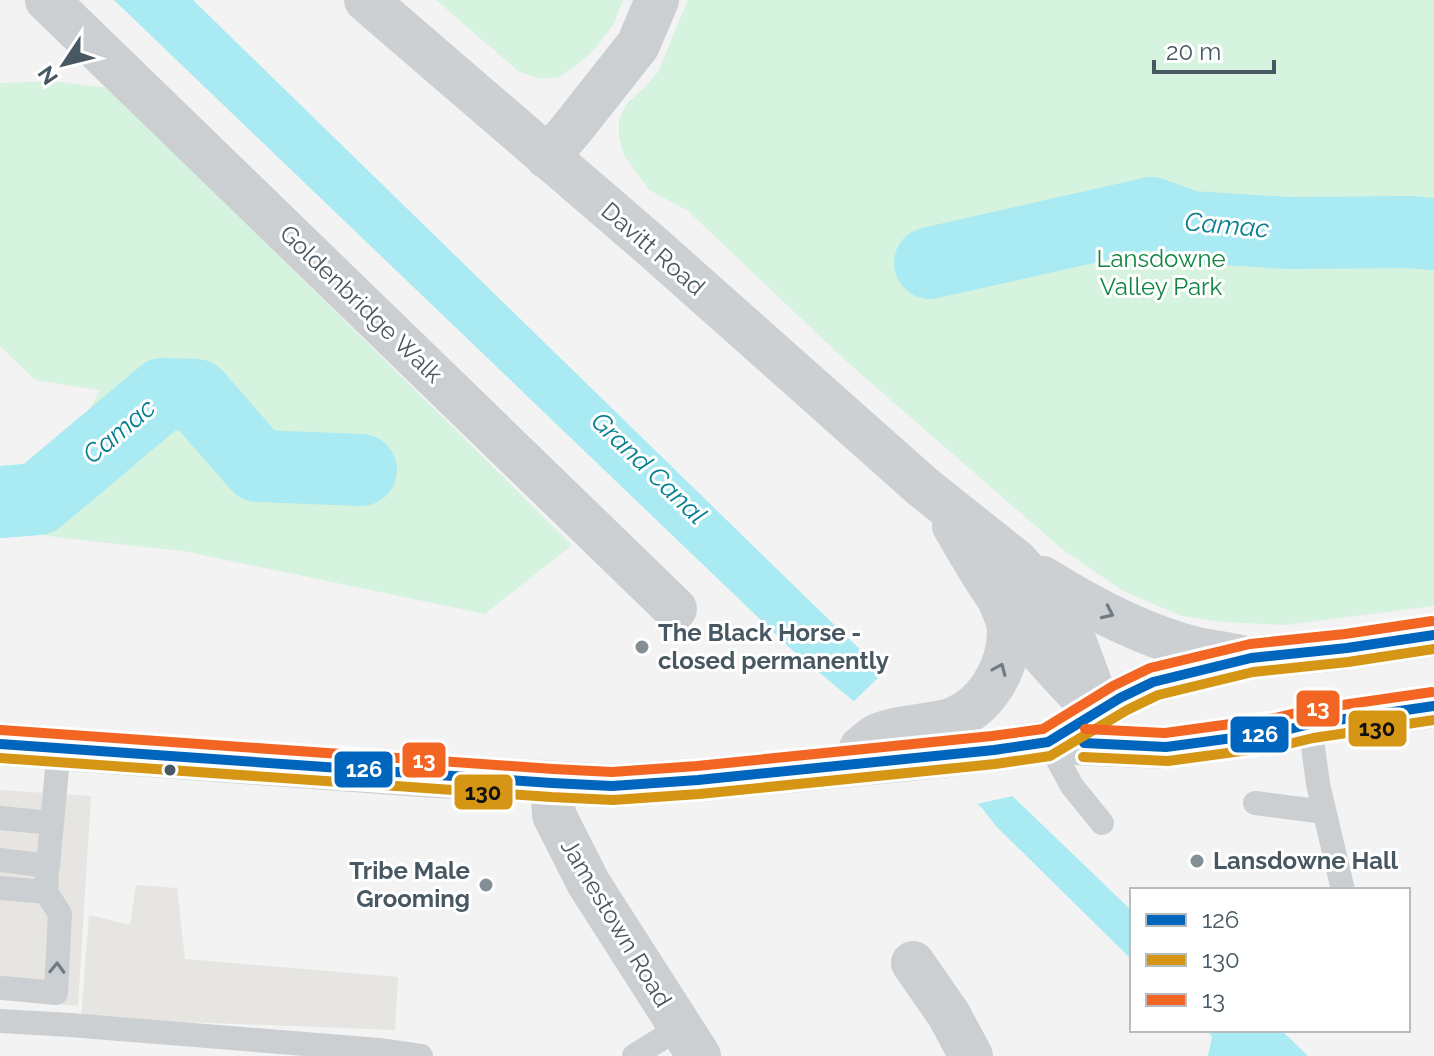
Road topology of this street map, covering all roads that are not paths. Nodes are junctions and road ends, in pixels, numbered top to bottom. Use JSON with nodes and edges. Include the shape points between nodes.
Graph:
{"nodes":[{"id":1,"x":47,"y":0,"type":"edge"},
{"id":2,"x":366,"y":0,"type":"edge"},
{"id":3,"x":657,"y":0,"type":"edge"},
{"id":4,"x":547,"y":157,"type":"junction"},
{"id":5,"x":1007,"y":580,"type":"junction"},
{"id":6,"x":675,"y":609,"type":"dead end"},
{"id":7,"x":1434,"y":635,"type":"edge"},
{"id":8,"x":1251,"y":658,"type":"junction"},
{"id":9,"x":1434,"y":706,"type":"edge"},
{"id":10,"x":1097,"y":712,"type":"junction"},
{"id":11,"x":1310,"y":724,"type":"junction"},
{"id":12,"x":964,"y":735,"type":"junction"},
{"id":13,"x":1054,"y":742,"type":"junction"},
{"id":14,"x":0,"y":744,"type":"edge"},
{"id":15,"x":59,"y":747,"type":"junction"},
{"id":16,"x":1166,"y":747,"type":"junction"},
{"id":17,"x":552,"y":783,"type":"junction"},
{"id":18,"x":1255,"y":803,"type":"dead end"},
{"id":19,"x":1324,"y":812,"type":"junction"},
{"id":20,"x":0,"y":818,"type":"edge"},
{"id":21,"x":52,"y":823,"type":"junction"},
{"id":22,"x":1102,"y":823,"type":"dead end"},
{"id":23,"x":0,"y":860,"type":"edge"},
{"id":24,"x":48,"y":866,"type":"junction"},
{"id":25,"x":0,"y":888,"type":"edge"},
{"id":26,"x":1343,"y":888,"type":"edge"},
{"id":27,"x":46,"y":892,"type":"junction"},
{"id":28,"x":913,"y":963,"type":"dead end"},
{"id":29,"x":4,"y":988,"type":"dead end"},
{"id":30,"x":0,"y":1021,"type":"edge"},
{"id":31,"x":688,"y":1041,"type":"edge"},
{"id":32,"x":421,"y":1056,"type":"edge"},
{"id":33,"x":634,"y":1056,"type":"edge"},
{"id":34,"x":971,"y":1056,"type":"edge"}],
"edges":[{"from":1,"to":6,"type":"street","name":"Goldenbridge Walk"},
{"from":2,"to":4,"type":"main road","name":"Davitt Road"},
{"from":3,"to":4,"type":"street","via":[[638,45]]},
{"from":4,"to":5,"type":"main road","name":"Davitt Road","via":[[939,500]]},
{"from":5,"to":8,"type":"main road","one_way":true,"via":[[1074,598],[1197,649]]},
{"from":5,"to":10,"type":"main road","name":"Davitt Road","via":[[1058,607]]},
{"from":12,"to":5,"type":"main road","one_way":true,"via":[[974,707],[1003,666],[1010,629]]},
{"from":7,"to":8,"type":"main road"},
{"from":8,"to":10,"type":"main road","via":[[1153,682]]},
{"from":9,"to":11,"type":"main road"},
{"from":10,"to":13,"type":"main road"},
{"from":10,"to":16,"type":"main road","via":[[1127,732]]},
{"from":11,"to":16,"type":"main road"},
{"from":11,"to":19,"type":"lane"},
{"from":12,"to":13,"type":"main road"},
{"from":12,"to":17,"type":"main road","via":[[890,748],[837,765],[612,786]]},
{"from":13,"to":16,"type":"main road"},
{"from":13,"to":22,"type":"lane","via":[[1072,786]]},
{"from":14,"to":15,"type":"main road"},
{"from":15,"to":17,"type":"main road"},
{"from":15,"to":21,"type":"lane"},
{"from":17,"to":31,"type":"street","name":"Jamestown Road","via":[[554,815],[568,845]]},
{"from":18,"to":19,"type":"lane"},
{"from":19,"to":26,"type":"lane"},
{"from":20,"to":21,"type":"lane"},
{"from":21,"to":24,"type":"lane"},
{"from":23,"to":24,"type":"lane"},
{"from":24,"to":27,"type":"lane"},
{"from":25,"to":27,"type":"lane"},
{"from":29,"to":27,"type":"lane","one_way":true,"via":[[56,993],[60,914]]},
{"from":28,"to":34,"type":"street"},
{"from":30,"to":32,"type":"lane"},
{"from":31,"to":33,"type":"lane","via":[[661,1039]]}]}
